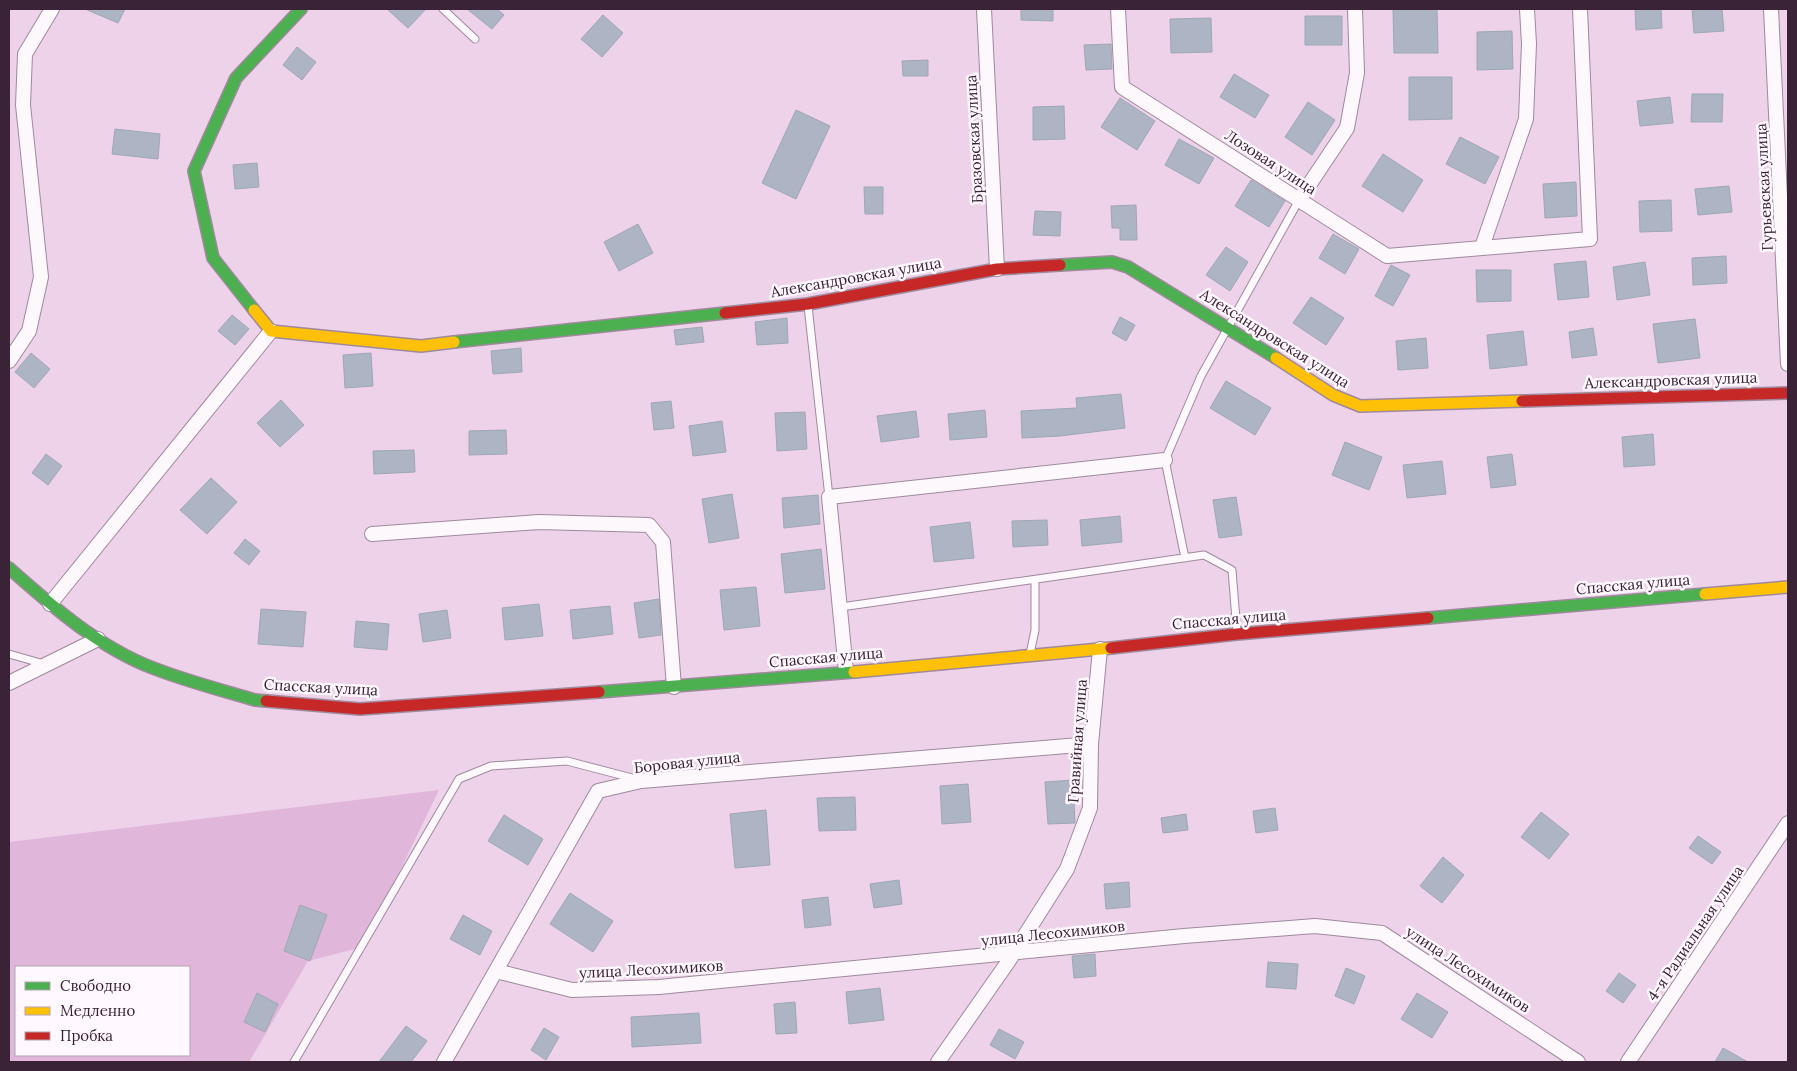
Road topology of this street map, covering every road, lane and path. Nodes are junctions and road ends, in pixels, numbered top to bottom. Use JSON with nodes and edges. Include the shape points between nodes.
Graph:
{"nodes":[{"id":1,"x":52,"y":9,"type":"edge"},
{"id":2,"x":301,"y":9,"type":"edge"},
{"id":3,"x":442,"y":9,"type":"edge"},
{"id":4,"x":984,"y":9,"type":"edge"},
{"id":5,"x":1118,"y":9,"type":"edge"},
{"id":6,"x":1355,"y":9,"type":"edge"},
{"id":7,"x":1527,"y":9,"type":"edge"},
{"id":8,"x":1580,"y":9,"type":"edge"},
{"id":9,"x":1771,"y":9,"type":"edge"},
{"id":10,"x":475,"y":39,"type":"dead end"},
{"id":11,"x":1299,"y":200,"type":"junction"},
{"id":12,"x":1482,"y":248,"type":"junction"},
{"id":13,"x":997,"y":269,"type":"junction"},
{"id":14,"x":808,"y":304,"type":"junction"},
{"id":15,"x":1229,"y":328,"type":"junction"},
{"id":16,"x":271,"y":331,"type":"junction"},
{"id":17,"x":9,"y":361,"type":"edge"},
{"id":18,"x":1788,"y":364,"type":"edge"},
{"id":19,"x":1788,"y":393,"type":"edge"},
{"id":20,"x":1165,"y":460,"type":"junction"},
{"id":21,"x":829,"y":497,"type":"junction"},
{"id":22,"x":372,"y":534,"type":"dead end"},
{"id":23,"x":1185,"y":558,"type":"junction"},
{"id":24,"x":9,"y":568,"type":"edge"},
{"id":25,"x":1035,"y":580,"type":"junction"},
{"id":26,"x":1788,"y":587,"type":"edge"},
{"id":27,"x":50,"y":604,"type":"junction"},
{"id":28,"x":841,"y":607,"type":"junction"},
{"id":29,"x":1237,"y":634,"type":"junction"},
{"id":30,"x":98,"y":639,"type":"junction"},
{"id":31,"x":1100,"y":649,"type":"junction"},
{"id":32,"x":9,"y":654,"type":"edge"},
{"id":33,"x":1029,"y":657,"type":"junction"},
{"id":34,"x":44,"y":664,"type":"junction"},
{"id":35,"x":846,"y":671,"type":"junction"},
{"id":36,"x":9,"y":683,"type":"edge"},
{"id":37,"x":674,"y":688,"type":"junction"},
{"id":38,"x":1091,"y":744,"type":"junction"},
{"id":39,"x":641,"y":780,"type":"junction"},
{"id":40,"x":1788,"y":823,"type":"edge"},
{"id":41,"x":1014,"y":954,"type":"junction"},
{"id":42,"x":496,"y":971,"type":"junction"},
{"id":43,"x":294,"y":1062,"type":"edge"},
{"id":44,"x":444,"y":1062,"type":"edge"},
{"id":45,"x":938,"y":1062,"type":"edge"},
{"id":46,"x":1578,"y":1062,"type":"edge"},
{"id":47,"x":1628,"y":1062,"type":"edge"}],
"edges":[{"from":1,"to":17,"type":"street","via":[[25,54],[23,105],[40,277],[29,331]]},
{"from":2,"to":16,"type":"street","via":[[236,78],[194,171],[213,258]]},
{"from":3,"to":10,"type":"lane"},
{"from":4,"to":13,"type":"street","name":"Бразовская улица"},
{"from":5,"to":11,"type":"street","name":"Лозовая улица","via":[[1122,86]]},
{"from":6,"to":11,"type":"street","via":[[1356,73],[1347,128]]},
{"from":7,"to":12,"type":"street","via":[[1526,119]]},
{"from":8,"to":12,"type":"street","name":"Лозовая улица","via":[[1590,239]]},
{"from":9,"to":18,"type":"street","name":"Гурьевская улица"},
{"from":11,"to":12,"type":"street","name":"Лозовая улица","via":[[1387,256]]},
{"from":11,"to":15,"type":"lane"},
{"from":13,"to":14,"type":"street","name":"Александровская улица"},
{"from":13,"to":15,"type":"street","name":"Александровская улица","via":[[1112,262],[1128,267]]},
{"from":14,"to":16,"type":"street","name":"Александровская улица","via":[[421,346]]},
{"from":14,"to":21,"type":"lane"},
{"from":15,"to":19,"type":"street","name":"Александровская улица","via":[[1333,395],[1360,406]]},
{"from":15,"to":20,"type":"lane","via":[[1201,376]]},
{"from":16,"to":27,"type":"street"},
{"from":20,"to":21,"type":"street"},
{"from":20,"to":23,"type":"lane"},
{"from":21,"to":28,"type":"street"},
{"from":22,"to":37,"type":"street","via":[[539,522],[649,525],[663,542]]},
{"from":23,"to":25,"type":"lane"},
{"from":23,"to":29,"type":"lane","via":[[1204,555],[1232,570]]},
{"from":24,"to":27,"type":"street","name":"Спасская улица"},
{"from":25,"to":28,"type":"lane"},
{"from":25,"to":33,"type":"lane","via":[[1035,630]]},
{"from":26,"to":29,"type":"street","name":"Спасская улица"},
{"from":27,"to":30,"type":"street","name":"Спасская улица"},
{"from":28,"to":35,"type":"street"},
{"from":29,"to":31,"type":"street","name":"Спасская улица"},
{"from":30,"to":34,"type":"street"},
{"from":30,"to":37,"type":"street","name":"Спасская улица","via":[[152,668],[255,700],[360,709]]},
{"from":31,"to":33,"type":"street","name":"Спасская улица"},
{"from":31,"to":38,"type":"street","name":"Гравийная улица"},
{"from":32,"to":34,"type":"lane"},
{"from":33,"to":35,"type":"street","name":"Спасская улица"},
{"from":34,"to":36,"type":"street"},
{"from":35,"to":37,"type":"street","name":"Спасская улица"},
{"from":38,"to":39,"type":"street","name":"Боровая улица"},
{"from":38,"to":41,"type":"street","name":"Гравийная улица","via":[[1090,808],[1066,870]]},
{"from":39,"to":42,"type":"street","name":"Боровая улица","via":[[598,791]]},
{"from":39,"to":43,"type":"lane","via":[[567,761],[491,766],[459,779]]},
{"from":40,"to":47,"type":"street","name":"4-я Радиальная улица"},
{"from":41,"to":42,"type":"street","name":"улица Лесохимиков","via":[[659,988],[572,990]]},
{"from":41,"to":45,"type":"street","name":"Гравийная улица"},
{"from":41,"to":46,"type":"street","name":"улица Лесохимиков","via":[[1315,926],[1382,933]]},
{"from":42,"to":44,"type":"street","name":"Боровая улица"}]}
